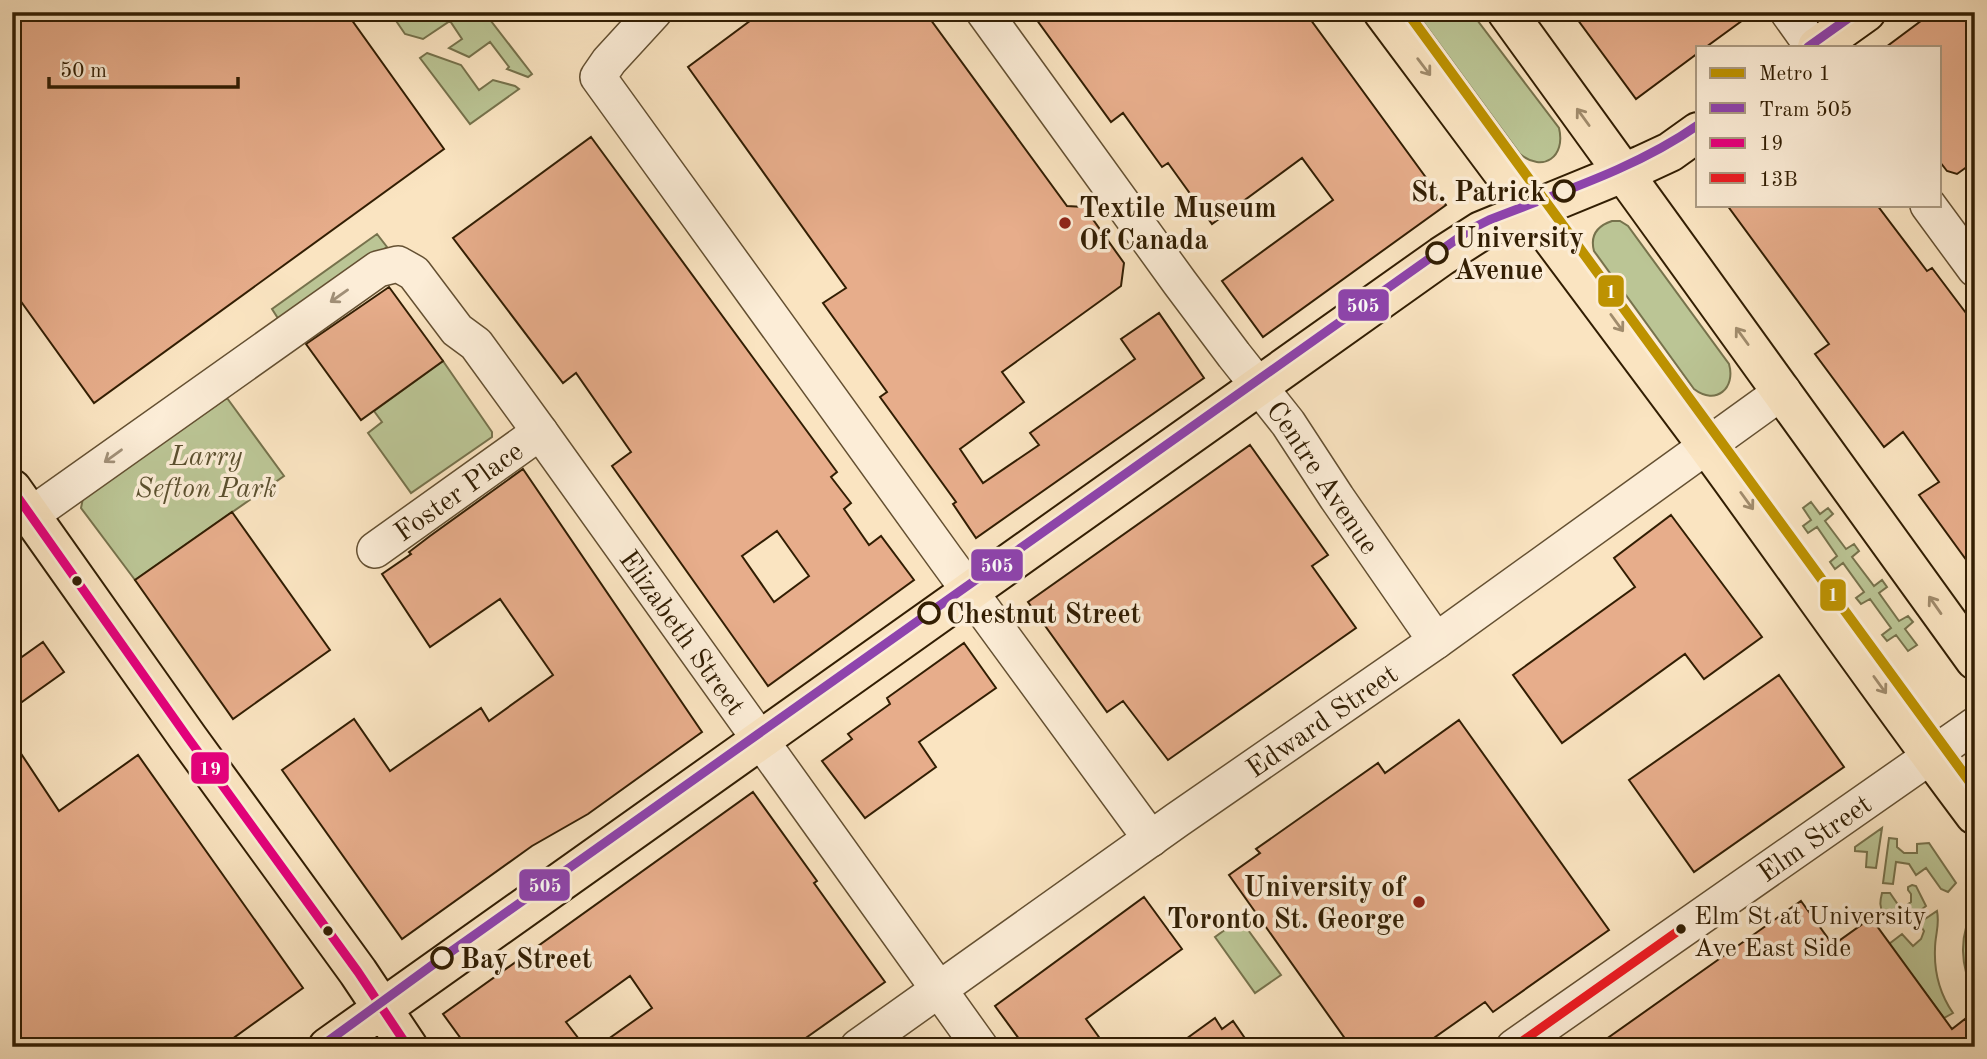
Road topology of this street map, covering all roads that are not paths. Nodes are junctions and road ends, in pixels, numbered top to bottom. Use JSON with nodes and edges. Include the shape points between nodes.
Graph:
{"nodes":[{"id":1,"x":654,"y":12,"type":"edge"},
{"id":2,"x":984,"y":12,"type":"edge"},
{"id":3,"x":1383,"y":12,"type":"edge"},
{"id":4,"x":1507,"y":12,"type":"edge"},
{"id":5,"x":1788,"y":12,"type":"edge"},
{"id":6,"x":1866,"y":12,"type":"edge"},
{"id":7,"x":1814,"y":46,"type":"edge"},
{"id":8,"x":1816,"y":46,"type":"edge"},
{"id":9,"x":1696,"y":133,"type":"edge"},
{"id":10,"x":1622,"y":172,"type":"junction"},
{"id":11,"x":1929,"y":206,"type":"edge"},
{"id":12,"x":1531,"y":210,"type":"junction"},
{"id":13,"x":1975,"y":269,"type":"edge"},
{"id":14,"x":1259,"y":386,"type":"junction"},
{"id":15,"x":1783,"y":391,"type":"junction"},
{"id":16,"x":540,"y":432,"type":"junction"},
{"id":17,"x":1707,"y":445,"type":"junction"},
{"id":18,"x":22,"y":502,"type":"edge"},
{"id":19,"x":375,"y":550,"type":"dead end"},
{"id":20,"x":969,"y":591,"type":"junction"},
{"id":21,"x":1436,"y":641,"type":"junction"},
{"id":22,"x":1975,"y":660,"type":"edge"},
{"id":23,"x":1975,"y":724,"type":"edge"},
{"id":24,"x":761,"y":739,"type":"junction"},
{"id":25,"x":1930,"y":755,"type":"junction"},
{"id":26,"x":1975,"y":815,"type":"edge"},
{"id":27,"x":1151,"y":839,"type":"junction"},
{"id":28,"x":939,"y":989,"type":"junction"},
{"id":29,"x":382,"y":1009,"type":"junction"},
{"id":30,"x":328,"y":1047,"type":"edge"},
{"id":31,"x":408,"y":1047,"type":"edge"},
{"id":32,"x":858,"y":1047,"type":"edge"},
{"id":33,"x":981,"y":1047,"type":"edge"},
{"id":34,"x":1514,"y":1047,"type":"edge"}],
"edges":[{"from":1,"to":20,"type":"street","via":[[597,77]]},
{"from":2,"to":14,"type":"street","name":"Centre Avenue"},
{"from":3,"to":12,"type":"main road","one_way":true},
{"from":10,"to":4,"type":"main road","one_way":true},
{"from":5,"to":7,"type":"street"},
{"from":6,"to":8,"type":"main road"},
{"from":9,"to":10,"type":"main road","via":[[1670,152]]},
{"from":10,"to":12,"type":"main road"},
{"from":15,"to":10,"type":"main road","one_way":true},
{"from":11,"to":13,"type":"street"},
{"from":12,"to":14,"type":"main road","via":[[1482,231],[1442,256]]},
{"from":12,"to":17,"type":"main road","one_way":true},
{"from":14,"to":20,"type":"main road"},
{"from":14,"to":21,"type":"street","name":"Centre Avenue"},
{"from":15,"to":17,"type":"street","name":"Edward Street"},
{"from":22,"to":15,"type":"main road","one_way":true},
{"from":16,"to":18,"type":"street","name":"Elizabeth Street","one_way":true,"via":[[476,344],[457,330],[414,273],[398,264],[378,268]]},
{"from":16,"to":19,"type":"street","name":"Foster Place"},
{"from":16,"to":24,"type":"street","name":"Elizabeth Street"},
{"from":17,"to":21,"type":"street","name":"Edward Street"},
{"from":17,"to":25,"type":"main road","one_way":true},
{"from":18,"to":29,"type":"main road"},
{"from":20,"to":24,"type":"main road"},
{"from":20,"to":27,"type":"street"},
{"from":21,"to":27,"type":"street","name":"Edward Street"},
{"from":23,"to":25,"type":"street","name":"Elm Street"},
{"from":24,"to":28,"type":"street","name":"Elizabeth Street"},
{"from":24,"to":29,"type":"main road"},
{"from":25,"to":26,"type":"main road"},
{"from":25,"to":34,"type":"street","name":"Elm Street"},
{"from":27,"to":28,"type":"street","name":"Edward Street"},
{"from":28,"to":32,"type":"street","name":"Edward Street"},
{"from":28,"to":33,"type":"street","name":"Elizabeth Street"},
{"from":29,"to":30,"type":"main road"},
{"from":29,"to":31,"type":"main road"}]}
